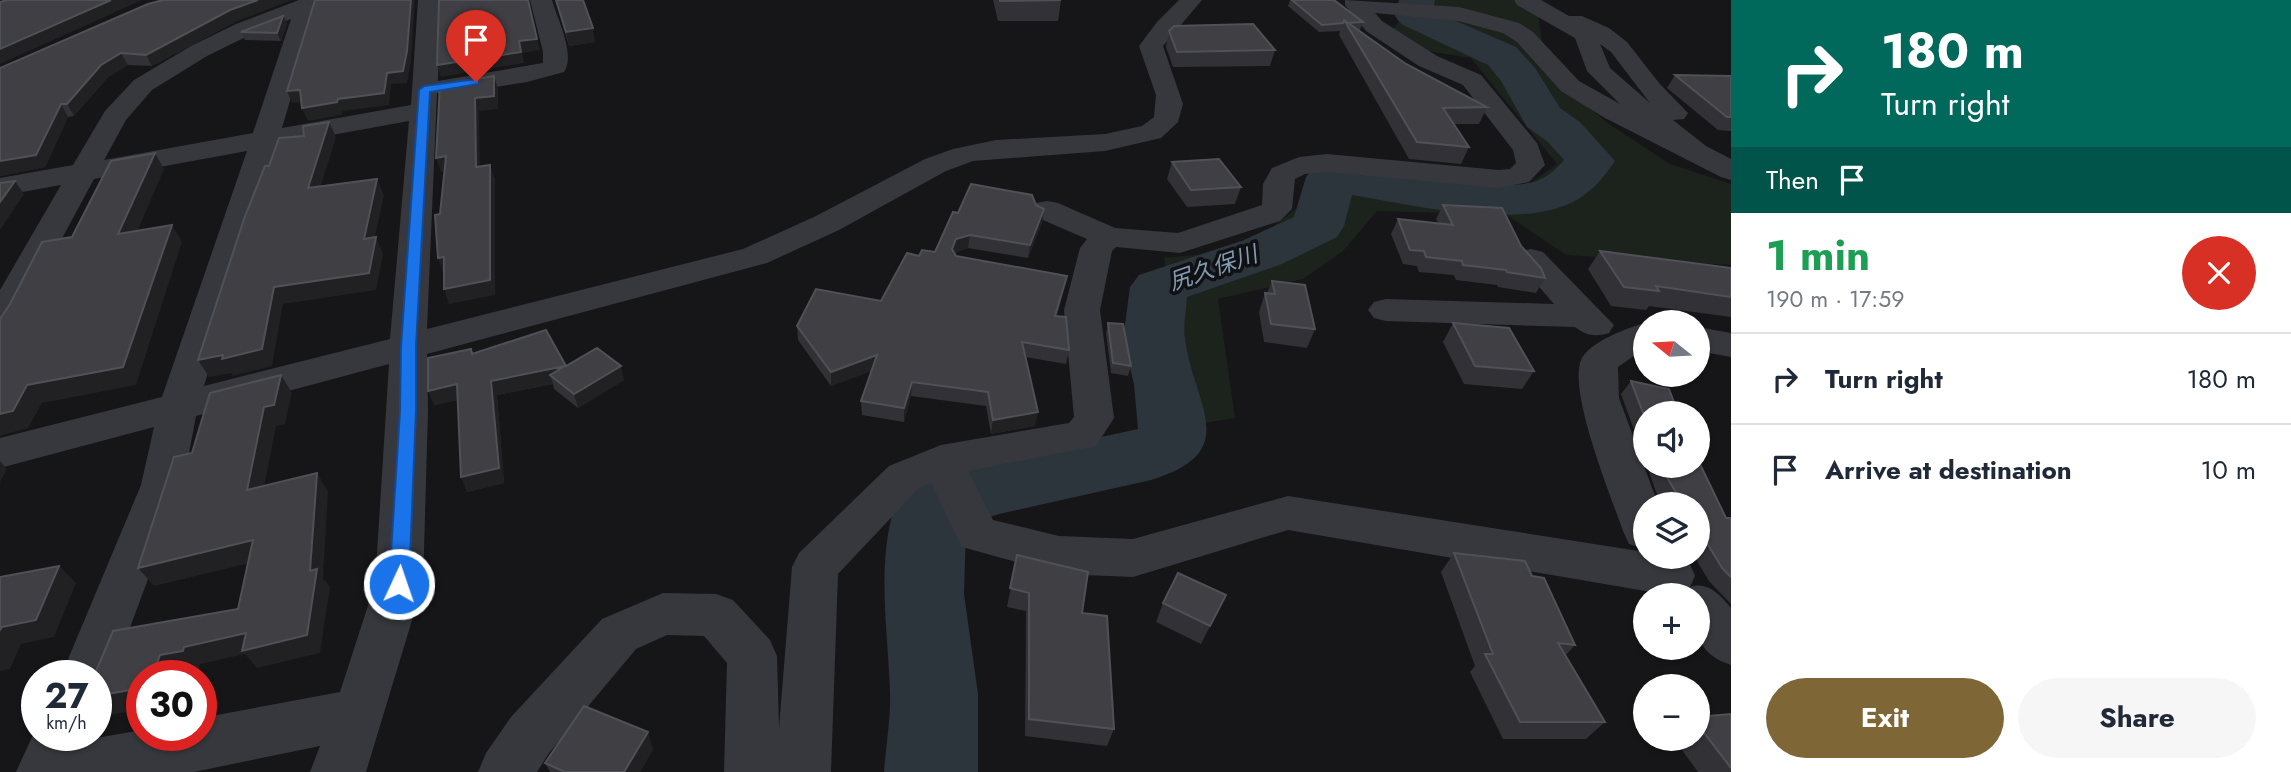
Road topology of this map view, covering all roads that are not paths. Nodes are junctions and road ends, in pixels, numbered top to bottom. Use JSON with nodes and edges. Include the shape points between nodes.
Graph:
{"nodes":[{"id":1,"x":429,"y":0,"type":"edge"},
{"id":2,"x":541,"y":0,"type":"edge"},
{"id":3,"x":1191,"y":0,"type":"edge"},
{"id":4,"x":1525,"y":0,"type":"edge"},
{"id":5,"x":314,"y":2,"type":"edge"},
{"id":6,"x":1365,"y":4,"type":"edge"},
{"id":7,"x":1555,"y":17,"type":"junction"},
{"id":8,"x":423,"y":100,"type":"junction"},
{"id":9,"x":265,"y":140,"type":"junction"},
{"id":10,"x":1716,"y":158,"type":"edge"},
{"id":11,"x":80,"y":173,"type":"junction"},
{"id":12,"x":0,"y":187,"type":"edge"},
{"id":13,"x":1731,"y":192,"type":"edge"},
{"id":14,"x":1047,"y":210,"type":"edge"},
{"id":15,"x":1109,"y":237,"type":"junction"},
{"id":16,"x":1531,"y":259,"type":"edge"},
{"id":17,"x":1386,"y":310,"type":"dead end"},
{"id":18,"x":1584,"y":316,"type":"junction"},
{"id":19,"x":0,"y":320,"type":"edge"},
{"id":20,"x":1633,"y":338,"type":"edge"},
{"id":21,"x":1633,"y":340,"type":"edge"},
{"id":22,"x":1710,"y":341,"type":"edge"},
{"id":23,"x":1731,"y":345,"type":"edge"},
{"id":24,"x":408,"y":346,"type":"junction"},
{"id":25,"x":178,"y":407,"type":"junction"},
{"id":26,"x":0,"y":453,"type":"edge"},
{"id":27,"x":952,"y":483,"type":"junction"},
{"id":28,"x":1633,"y":496,"type":"edge"},
{"id":29,"x":1680,"y":583,"type":"edge"},
{"id":30,"x":1710,"y":618,"type":"edge"},
{"id":31,"x":1731,"y":643,"type":"edge"},
{"id":32,"x":92,"y":660,"type":"edge"},
{"id":33,"x":359,"y":713,"type":"junction"},
{"id":34,"x":53,"y":751,"type":"edge"},
{"id":35,"x":44,"y":772,"type":"edge"},
{"id":36,"x":62,"y":772,"type":"edge"},
{"id":37,"x":338,"y":772,"type":"edge"},
{"id":38,"x":506,"y":772,"type":"edge"},
{"id":39,"x":752,"y":772,"type":"edge"},
{"id":40,"x":803,"y":772,"type":"edge"}],
"edges":[{"from":1,"to":8,"type":"street"},
{"from":2,"to":8,"type":"street","via":[[555,67]]},
{"from":3,"to":24,"type":"street","via":[[1151,46],[1171,101],[1164,123],[1153,131],[1110,142],[978,151],[929,169],[812,232],[755,256]]},
{"from":4,"to":7,"type":"street"},
{"from":5,"to":9,"type":"street","via":[[296,35]]},
{"from":5,"to":11,"type":"street","via":[[233,34],[143,85],[114,117]]},
{"from":6,"to":10,"type":"street","via":[[1478,18],[1511,28],[1570,86],[1636,124]]},
{"from":6,"to":15,"type":"street","via":[[1374,26],[1428,61],[1472,80],[1527,149],[1531,166],[1519,176],[1499,179],[1327,163],[1299,166],[1282,174],[1277,209],[1269,214],[1180,243]]},
{"from":7,"to":10,"type":"street","via":[[1578,22],[1619,47],[1650,88]]},
{"from":7,"to":10,"type":"street","via":[[1585,34],[1599,71],[1614,87]]},
{"from":8,"to":9,"type":"street"},
{"from":8,"to":24,"type":"street"},
{"from":9,"to":11,"type":"street"},
{"from":9,"to":25,"type":"street"},
{"from":10,"to":13,"type":"street","via":[[1703,167]]},
{"from":11,"to":12,"type":"street"},
{"from":11,"to":19,"type":"street"},
{"from":14,"to":15,"type":"street"},
{"from":15,"to":27,"type":"street","via":[[1073,278],[1082,310],[1094,418],[1082,436]]},
{"from":16,"to":18,"type":"street"},
{"from":17,"to":18,"type":"street"},
{"from":18,"to":20,"type":"street"},
{"from":21,"to":28,"type":"street","via":[[1599,362],[1599,398]]},
{"from":22,"to":23,"type":"street"},
{"from":24,"to":25,"type":"street"},
{"from":24,"to":33,"type":"street","via":[[399,584]]},
{"from":25,"to":26,"type":"street"},
{"from":25,"to":32,"type":"street","via":[[162,485]]},
{"from":27,"to":29,"type":"street","via":[[978,534],[1059,555],[1133,558],[1288,513]]},
{"from":27,"to":40,"type":"street","via":[[904,477],[815,567]]},
{"from":30,"to":31,"type":"street"},
{"from":33,"to":36,"type":"street"},
{"from":33,"to":37,"type":"street"},
{"from":34,"to":35,"type":"street"},
{"from":38,"to":39,"type":"street","via":[[530,735],[619,634],[663,614],[716,615],[752,656]]}]}
